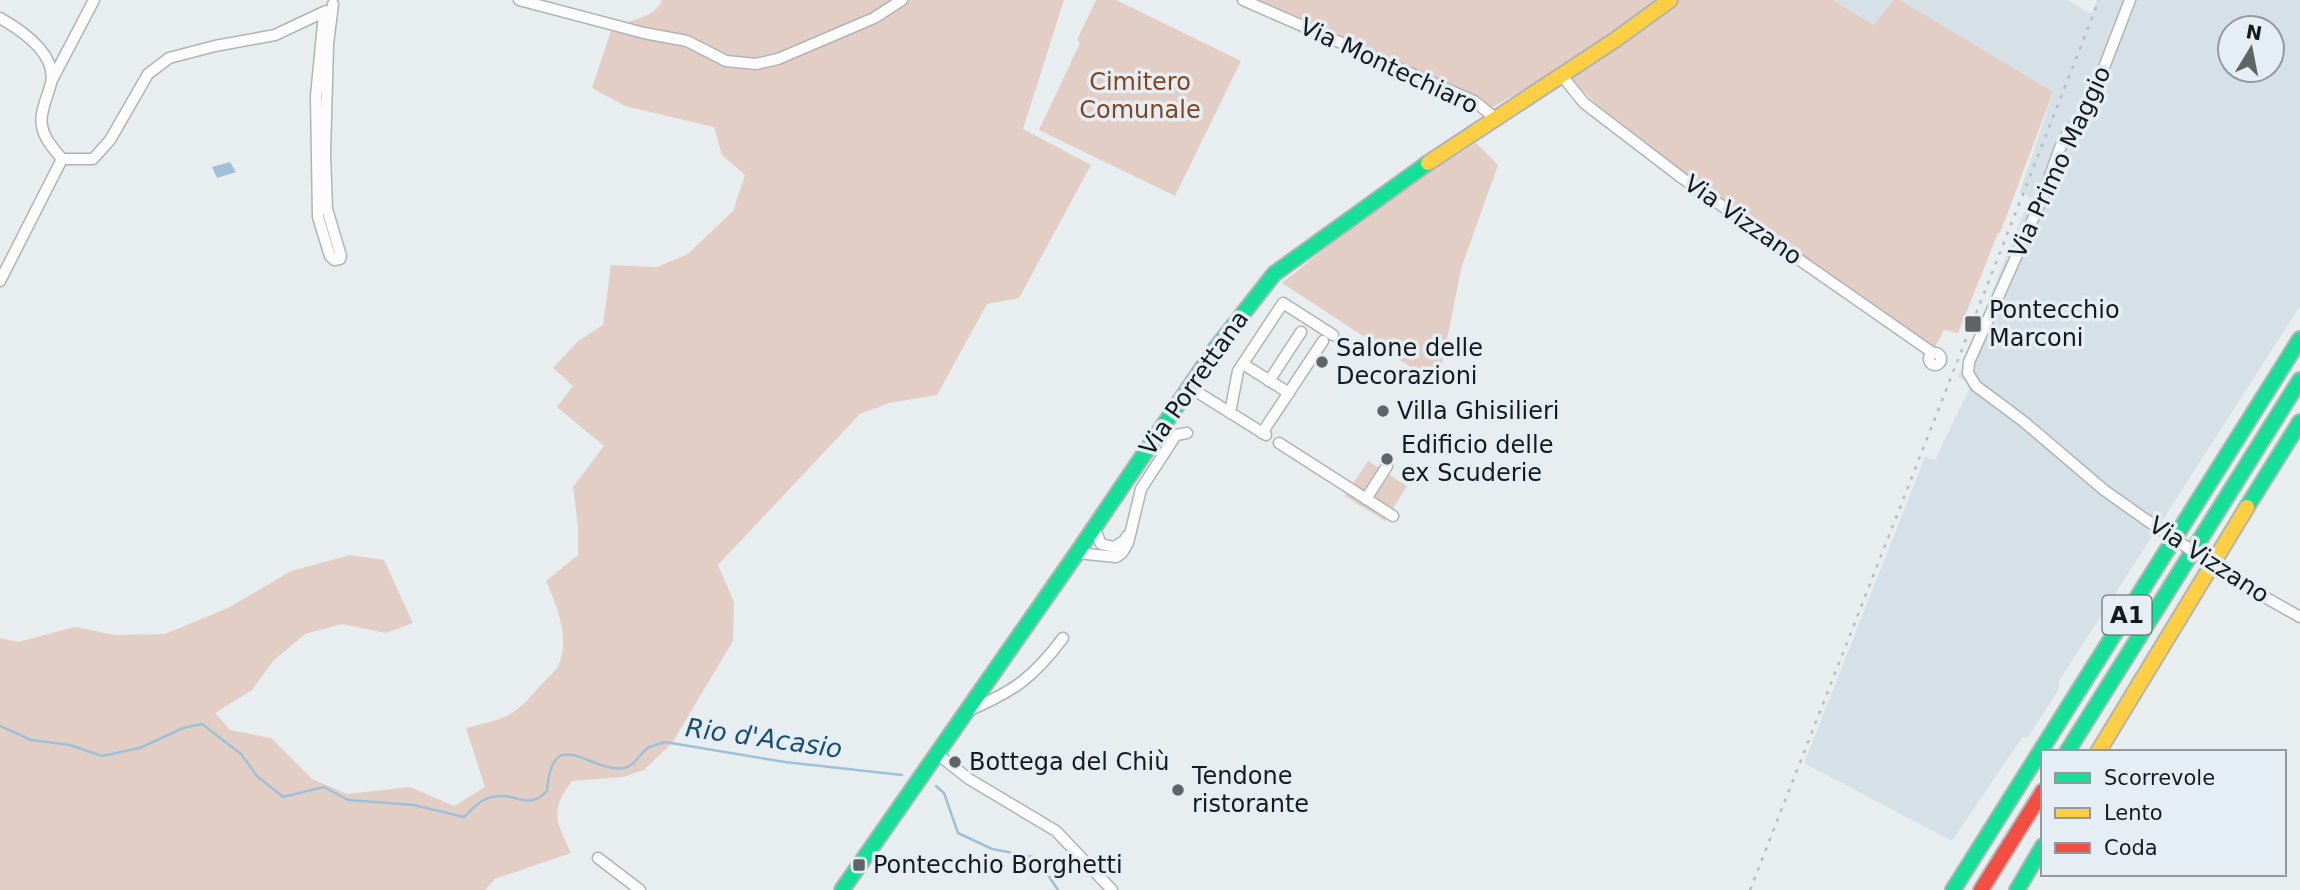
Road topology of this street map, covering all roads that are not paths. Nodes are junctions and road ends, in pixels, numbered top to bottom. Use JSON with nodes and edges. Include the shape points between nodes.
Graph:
{"nodes":[{"id":1,"x":94,"y":0,"type":"edge"},
{"id":2,"x":519,"y":0,"type":"edge"},
{"id":3,"x":902,"y":0,"type":"edge"},
{"id":4,"x":1243,"y":0,"type":"edge"},
{"id":5,"x":1670,"y":0,"type":"edge"},
{"id":6,"x":2130,"y":0,"type":"edge"},
{"id":7,"x":334,"y":2,"type":"edge"},
{"id":8,"x":324,"y":14,"type":"junction"},
{"id":9,"x":0,"y":18,"type":"edge"},
{"id":10,"x":1562,"y":76,"type":"junction"},
{"id":11,"x":52,"y":80,"type":"junction"},
{"id":12,"x":1495,"y":118,"type":"junction"},
{"id":13,"x":62,"y":159,"type":"junction"},
{"id":14,"x":0,"y":281,"type":"edge"},
{"id":15,"x":1301,"y":332,"type":"dead end"},
{"id":16,"x":2300,"y":339,"type":"edge"},
{"id":17,"x":1929,"y":352,"type":"dead end"},
{"id":18,"x":1969,"y":362,"type":"joint"},
{"id":19,"x":1243,"y":364,"type":"junction"},
{"id":20,"x":2300,"y":380,"type":"edge"},
{"id":21,"x":1269,"y":381,"type":"junction"},
{"id":22,"x":1189,"y":387,"type":"junction"},
{"id":23,"x":1289,"y":393,"type":"junction"},
{"id":24,"x":1230,"y":413,"type":"junction"},
{"id":25,"x":2300,"y":422,"type":"edge"},
{"id":26,"x":1187,"y":433,"type":"dead end"},
{"id":27,"x":1279,"y":443,"type":"dead end"},
{"id":28,"x":1387,"y":466,"type":"dead end"},
{"id":29,"x":1366,"y":499,"type":"junction"},
{"id":30,"x":1394,"y":516,"type":"dead end"},
{"id":31,"x":1132,"y":526,"type":"junction"},
{"id":32,"x":1094,"y":536,"type":"junction"},
{"id":33,"x":1077,"y":554,"type":"junction"},
{"id":34,"x":2300,"y":617,"type":"edge"},
{"id":35,"x":1063,"y":638,"type":"dead end"},
{"id":36,"x":964,"y":712,"type":"junction"},
{"id":37,"x":2041,"y":750,"type":"edge"},
{"id":38,"x":2041,"y":750,"type":"edge"},
{"id":39,"x":2068,"y":750,"type":"edge"},
{"id":40,"x":2099,"y":750,"type":"edge"},
{"id":41,"x":936,"y":753,"type":"junction"},
{"id":42,"x":2041,"y":794,"type":"edge"},
{"id":43,"x":2041,"y":848,"type":"edge"},
{"id":44,"x":598,"y":858,"type":"dead end"},
{"id":45,"x":639,"y":890,"type":"edge"},
{"id":46,"x":842,"y":890,"type":"edge"},
{"id":47,"x":1112,"y":890,"type":"edge"},
{"id":48,"x":1953,"y":890,"type":"edge"},
{"id":49,"x":1981,"y":890,"type":"edge"},
{"id":50,"x":2017,"y":890,"type":"edge"}],
"edges":[{"from":1,"to":11,"type":"street"},
{"from":2,"to":3,"type":"street","via":[[687,40],[726,61],[756,64],[874,18]]},
{"from":4,"to":12,"type":"street","name":"Via Montechiaro","via":[[1474,101]]},
{"from":5,"to":10,"type":"main road","name":"Via Porrettana"},
{"from":6,"to":18,"type":"street","name":"Via Primo Maggio","via":[[2086,114],[2064,139]]},
{"from":7,"to":8,"type":"street"},
{"from":7,"to":8,"type":"street","via":[[328,44],[325,154],[327,209],[341,253],[340,259],[334,260],[318,217],[316,96]]},
{"from":8,"to":13,"type":"street","via":[[275,35],[169,58],[148,74],[110,140],[93,159]]},
{"from":9,"to":11,"type":"street","via":[[25,33],[48,61]]},
{"from":10,"to":12,"type":"main road","name":"Via Porrettana"},
{"from":10,"to":17,"type":"street","name":"Via Vizzano","via":[[1584,103],[1682,178]]},
{"from":11,"to":13,"type":"street","via":[[41,124]]},
{"from":12,"to":22,"type":"main road","name":"Via Porrettana","via":[[1274,274]]},
{"from":13,"to":14,"type":"street"},
{"from":15,"to":21,"type":"street"},
{"from":16,"to":37,"type":"main road","number":"A1"},
{"from":18,"to":34,"type":"street","name":"Via Vizzano","bridge":true,"via":[[1968,373],[1976,386],[2104,490],[2240,583]]},
{"from":19,"to":21,"type":"street"},
{"from":19,"to":23,"type":"street","via":[[1283,303],[1328,336]]},
{"from":19,"to":24,"type":"street"},
{"from":20,"to":39,"type":"main road","number":"A1"},
{"from":21,"to":23,"type":"street"},
{"from":22,"to":24,"type":"street"},
{"from":22,"to":32,"type":"main road","name":"Via Porrettana"},
{"from":23,"to":24,"type":"street","via":[[1265,435]]},
{"from":25,"to":40,"type":"main road"},
{"from":26,"to":31,"type":"street","via":[[1176,435],[1141,489]]},
{"from":27,"to":29,"type":"street"},
{"from":28,"to":29,"type":"street"},
{"from":29,"to":30,"type":"street"},
{"from":31,"to":32,"type":"street","via":[[1124,541],[1114,547]]},
{"from":31,"to":33,"type":"street","via":[[1128,543],[1116,557]]},
{"from":32,"to":33,"type":"main road","name":"Via Porrettana"},
{"from":33,"to":36,"type":"main road","name":"Via Porrettana"},
{"from":35,"to":36,"type":"street","via":[[1016,688]]},
{"from":36,"to":41,"type":"main road","name":"Via Porrettana"},
{"from":38,"to":48,"type":"main road","number":"A1"},
{"from":41,"to":46,"type":"main road","name":"Via Porrettana"},
{"from":41,"to":47,"type":"street","via":[[969,779],[1056,831]]},
{"from":42,"to":49,"type":"main road"},
{"from":43,"to":50,"type":"main road"},
{"from":44,"to":45,"type":"street"}]}
